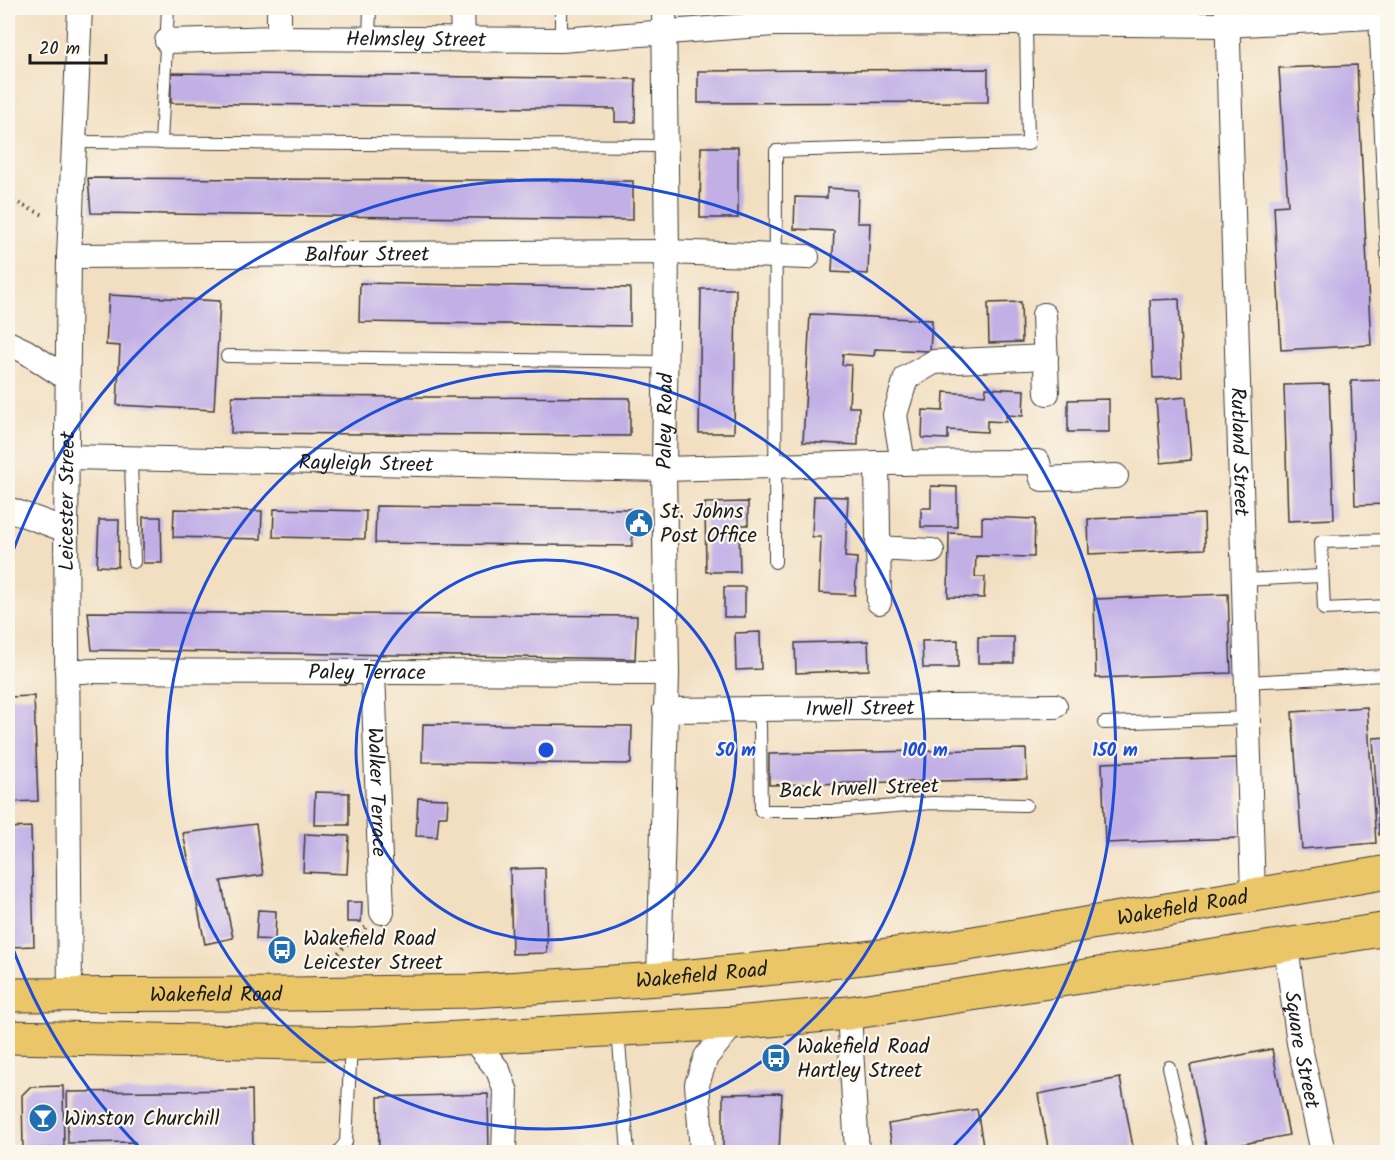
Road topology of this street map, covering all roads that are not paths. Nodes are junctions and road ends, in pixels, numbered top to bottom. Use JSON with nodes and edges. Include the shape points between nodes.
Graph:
{"nodes":[{"id":1,"x":80,"y":8,"type":"edge"},
{"id":2,"x":168,"y":8,"type":"edge"},
{"id":3,"x":279,"y":8,"type":"edge"},
{"id":4,"x":370,"y":8,"type":"edge"},
{"id":5,"x":462,"y":8,"type":"edge"},
{"id":6,"x":561,"y":8,"type":"edge"},
{"id":7,"x":664,"y":8,"type":"edge"},
{"id":8,"x":774,"y":16,"type":"edge"},
{"id":9,"x":1227,"y":16,"type":"edge"},
{"id":10,"x":1381,"y":17,"type":"edge"},
{"id":11,"x":1026,"y":23,"type":"junction"},
{"id":12,"x":664,"y":33,"type":"junction"},
{"id":13,"x":279,"y":38,"type":"junction"},
{"id":14,"x":369,"y":39,"type":"junction"},
{"id":15,"x":463,"y":40,"type":"junction"},
{"id":16,"x":561,"y":40,"type":"junction"},
{"id":17,"x":167,"y":41,"type":"junction"},
{"id":18,"x":76,"y":142,"type":"junction"},
{"id":19,"x":161,"y":143,"type":"junction"},
{"id":20,"x":666,"y":146,"type":"junction"},
{"id":21,"x":667,"y":252,"type":"junction"},
{"id":22,"x":69,"y":256,"type":"junction"},
{"id":23,"x":776,"y":256,"type":"junction"},
{"id":24,"x":807,"y":257,"type":"dead end"},
{"id":25,"x":1388,"y":274,"type":"edge"},
{"id":26,"x":1044,"y":315,"type":"dead end"},
{"id":27,"x":8,"y":343,"type":"edge"},
{"id":28,"x":227,"y":356,"type":"dead end"},
{"id":29,"x":1046,"y":357,"type":"junction"},
{"id":30,"x":665,"y":362,"type":"junction"},
{"id":31,"x":68,"y":379,"type":"junction"},
{"id":32,"x":1047,"y":393,"type":"dead end"},
{"id":33,"x":68,"y":457,"type":"junction"},
{"id":34,"x":131,"y":460,"type":"junction"},
{"id":35,"x":877,"y":463,"type":"junction"},
{"id":36,"x":903,"y":463,"type":"junction"},
{"id":37,"x":776,"y":467,"type":"junction"},
{"id":38,"x":664,"y":469,"type":"junction"},
{"id":39,"x":1116,"y":476,"type":"dead end"},
{"id":40,"x":8,"y":509,"type":"edge"},
{"id":41,"x":66,"y":530,"type":"junction"},
{"id":42,"x":1388,"y":540,"type":"edge"},
{"id":43,"x":878,"y":548,"type":"junction"},
{"id":44,"x":932,"y":551,"type":"dead end"},
{"id":45,"x":775,"y":561,"type":"dead end"},
{"id":46,"x":134,"y":562,"type":"dead end"},
{"id":47,"x":1321,"y":576,"type":"junction"},
{"id":48,"x":1244,"y":580,"type":"junction"},
{"id":49,"x":879,"y":602,"type":"dead end"},
{"id":50,"x":1388,"y":606,"type":"edge"},
{"id":51,"x":67,"y":671,"type":"junction"},
{"id":52,"x":373,"y":672,"type":"junction"},
{"id":53,"x":668,"y":674,"type":"junction"},
{"id":54,"x":1383,"y":675,"type":"dead end"},
{"id":55,"x":1246,"y":682,"type":"junction"},
{"id":56,"x":1054,"y":706,"type":"dead end"},
{"id":57,"x":757,"y":708,"type":"junction"},
{"id":58,"x":665,"y":710,"type":"junction"},
{"id":59,"x":1248,"y":718,"type":"junction"},
{"id":60,"x":1104,"y":723,"type":"dead end"},
{"id":61,"x":1026,"y":805,"type":"dead end"},
{"id":62,"x":1388,"y":872,"type":"edge"},
{"id":63,"x":1253,"y":896,"type":"junction"},
{"id":64,"x":381,"y":912,"type":"road end"},
{"id":65,"x":1388,"y":929,"type":"edge"},
{"id":66,"x":1286,"y":946,"type":"junction"},
{"id":67,"x":659,"y":979,"type":"junction"},
{"id":68,"x":8,"y":995,"type":"edge"},
{"id":69,"x":70,"y":995,"type":"junction"},
{"id":70,"x":849,"y":1013,"type":"junction"},
{"id":71,"x":734,"y":1023,"type":"junction"},
{"id":72,"x":618,"y":1030,"type":"junction"},
{"id":73,"x":8,"y":1037,"type":"edge"},
{"id":74,"x":473,"y":1039,"type":"junction"},
{"id":75,"x":351,"y":1044,"type":"junction"},
{"id":76,"x":1169,"y":1067,"type":"dead end"},
{"id":77,"x":338,"y":1152,"type":"edge"},
{"id":78,"x":504,"y":1152,"type":"edge"},
{"id":79,"x":628,"y":1152,"type":"edge"},
{"id":80,"x":702,"y":1152,"type":"edge"},
{"id":81,"x":857,"y":1152,"type":"edge"},
{"id":82,"x":1189,"y":1152,"type":"edge"},
{"id":83,"x":1323,"y":1152,"type":"edge"}],
"edges":[{"from":1,"to":18,"type":"street","name":"Leicester Street"},
{"from":2,"to":17,"type":"lane"},
{"from":3,"to":13,"type":"street"},
{"from":4,"to":14,"type":"lane"},
{"from":5,"to":15,"type":"street"},
{"from":6,"to":16,"type":"lane"},
{"from":7,"to":12,"type":"street","name":"Paley Road"},
{"from":8,"to":11,"type":"street","name":"Helmsley Street"},
{"from":8,"to":12,"type":"street","name":"Helmsley Street"},
{"from":9,"to":10,"type":"street","name":"Helmsley Street"},
{"from":9,"to":11,"type":"street","name":"Helmsley Street"},
{"from":9,"to":48,"type":"street","name":"Rutland Street"},
{"from":10,"to":25,"type":"lane"},
{"from":11,"to":23,"type":"lane","via":[[1028,144],[776,151]]},
{"from":12,"to":16,"type":"street","name":"Helmsley Street"},
{"from":12,"to":20,"type":"street","name":"Paley Road"},
{"from":13,"to":14,"type":"street","name":"Helmsley Street"},
{"from":13,"to":17,"type":"street","name":"Helmsley Street"},
{"from":14,"to":15,"type":"street","name":"Helmsley Street"},
{"from":15,"to":16,"type":"street","name":"Helmsley Street"},
{"from":17,"to":19,"type":"lane"},
{"from":18,"to":19,"type":"lane"},
{"from":18,"to":22,"type":"street","name":"Leicester Street"},
{"from":19,"to":20,"type":"lane"},
{"from":20,"to":21,"type":"street","name":"Paley Road"},
{"from":21,"to":22,"type":"street","name":"Balfour Street"},
{"from":21,"to":23,"type":"street","name":"Balfour Street"},
{"from":21,"to":30,"type":"street","name":"Paley Road"},
{"from":22,"to":31,"type":"street","name":"Leicester Street"},
{"from":23,"to":24,"type":"street","name":"Balfour Street"},
{"from":23,"to":37,"type":"lane"},
{"from":26,"to":29,"type":"street"},
{"from":27,"to":31,"type":"street"},
{"from":28,"to":30,"type":"lane"},
{"from":29,"to":32,"type":"street"},
{"from":29,"to":36,"type":"street","via":[[934,362],[906,378],[895,415]]},
{"from":30,"to":38,"type":"street","name":"Paley Road"},
{"from":31,"to":33,"type":"street","name":"Leicester Street"},
{"from":33,"to":34,"type":"street","name":"Rayleigh Street"},
{"from":33,"to":41,"type":"street","name":"Leicester Street"},
{"from":34,"to":38,"type":"street","name":"Rayleigh Street"},
{"from":34,"to":46,"type":"lane"},
{"from":35,"to":36,"type":"street","name":"Rayleigh Street"},
{"from":35,"to":37,"type":"street","name":"Rayleigh Street"},
{"from":35,"to":43,"type":"street"},
{"from":36,"to":39,"type":"street","name":"Rayleigh Street","via":[[1038,462],[1042,479]]},
{"from":37,"to":38,"type":"street","name":"Rayleigh Street"},
{"from":37,"to":45,"type":"lane"},
{"from":38,"to":53,"type":"street","name":"Paley Road"},
{"from":40,"to":41,"type":"street"},
{"from":41,"to":51,"type":"street","name":"Leicester Street"},
{"from":42,"to":47,"type":"lane","via":[[1321,542]]},
{"from":43,"to":44,"type":"street"},
{"from":43,"to":49,"type":"street"},
{"from":47,"to":48,"type":"lane"},
{"from":47,"to":50,"type":"lane","via":[[1324,609]]},
{"from":48,"to":55,"type":"street","name":"Rutland Street"},
{"from":51,"to":52,"type":"street","name":"Paley Terrace"},
{"from":51,"to":69,"type":"street","name":"Leicester Street"},
{"from":52,"to":53,"type":"street","name":"Paley Terrace"},
{"from":52,"to":64,"type":"street","name":"Walker Terrace"},
{"from":53,"to":58,"type":"street","name":"Paley Road"},
{"from":54,"to":55,"type":"lane"},
{"from":55,"to":59,"type":"street","name":"Rutland Street"},
{"from":56,"to":57,"type":"street","name":"Irwell Street"},
{"from":57,"to":58,"type":"street","name":"Irwell Street"},
{"from":57,"to":61,"type":"lane","name":"Back Irwell Street","via":[[761,811],[834,811],[932,803]]},
{"from":58,"to":67,"type":"street","name":"Paley Road"},
{"from":59,"to":60,"type":"lane"},
{"from":59,"to":63,"type":"street","name":"Rutland Street"},
{"from":62,"to":63,"type":"main road","name":"Wakefield Road"},
{"from":63,"to":67,"type":"main road","name":"Wakefield Road","via":[[950,946]]},
{"from":65,"to":66,"type":"main road"},
{"from":66,"to":70,"type":"main road"},
{"from":66,"to":83,"type":"street","name":"Square Street","via":[[1299,1043]]},
{"from":67,"to":69,"type":"main road","name":"Wakefield Road","via":[[473,991]]},
{"from":68,"to":69,"type":"main road","name":"Wakefield Road"},
{"from":70,"to":71,"type":"main road"},
{"from":70,"to":81,"type":"street"},
{"from":71,"to":72,"type":"main road"},
{"from":71,"to":80,"type":"street","via":[[706,1057],[697,1084]]},
{"from":72,"to":74,"type":"main road"},
{"from":72,"to":79,"type":"lane"},
{"from":73,"to":75,"type":"main road"},
{"from":74,"to":75,"type":"main road"},
{"from":74,"to":78,"type":"street","via":[[498,1070],[506,1092]]},
{"from":75,"to":77,"type":"lane","via":[[346,1142]]},
{"from":76,"to":82,"type":"lane"}]}
